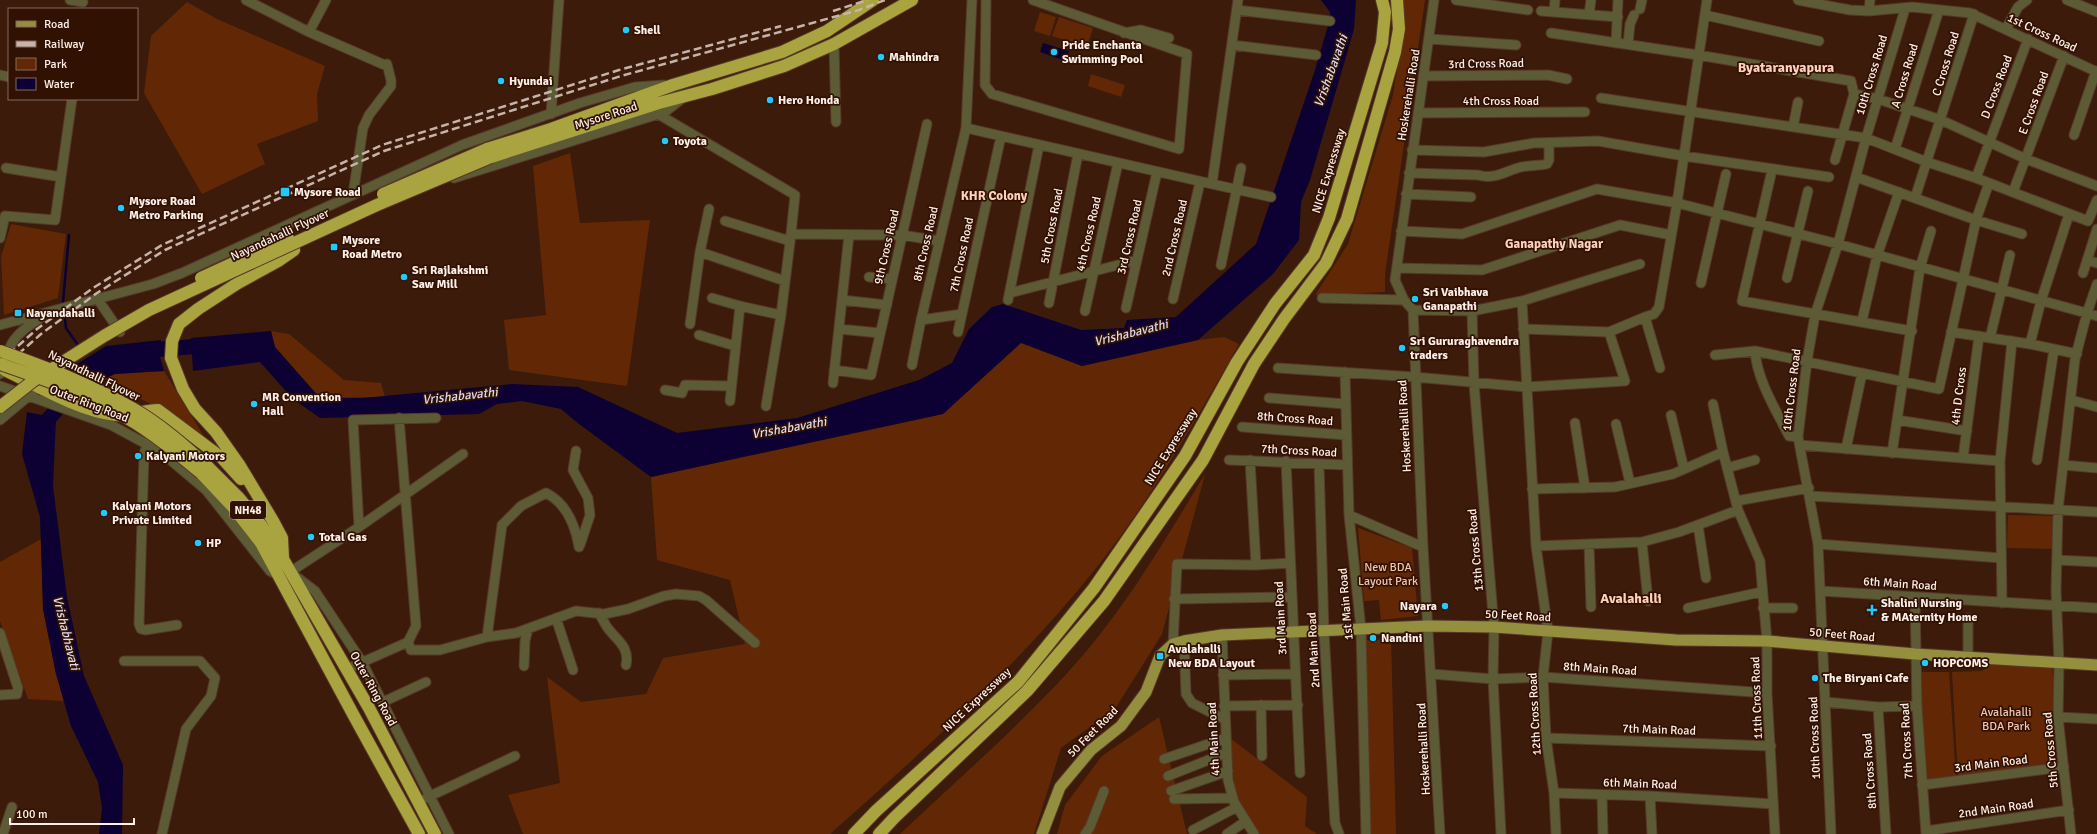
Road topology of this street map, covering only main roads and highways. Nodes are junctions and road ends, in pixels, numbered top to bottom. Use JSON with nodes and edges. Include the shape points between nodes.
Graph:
{"nodes":[{"id":1,"x":873,"y":0,"type":"edge"},
{"id":2,"x":912,"y":0,"type":"edge"},
{"id":3,"x":1382,"y":0,"type":"edge"},
{"id":4,"x":1397,"y":0,"type":"edge"},
{"id":5,"x":639,"y":98,"type":"joint"},
{"id":6,"x":659,"y":108,"type":"joint"},
{"id":7,"x":489,"y":153,"type":"junction"},
{"id":8,"x":294,"y":250,"type":"road end"},
{"id":9,"x":0,"y":351,"type":"edge"},
{"id":10,"x":1,"y":369,"type":"edge"},
{"id":11,"x":0,"y":399,"type":"edge"},
{"id":12,"x":0,"y":407,"type":"edge"},
{"id":13,"x":204,"y":469,"type":"junction"},
{"id":14,"x":259,"y":497,"type":"junction"},
{"id":15,"x":283,"y":559,"type":"junction"},
{"id":16,"x":285,"y":574,"type":"junction"},
{"id":17,"x":2097,"y":665,"type":"edge"},
{"id":18,"x":419,"y":834,"type":"edge"},
{"id":19,"x":435,"y":834,"type":"edge"},
{"id":20,"x":854,"y":834,"type":"edge"},
{"id":21,"x":879,"y":834,"type":"edge"},
{"id":22,"x":1042,"y":834,"type":"edge"}],
"edges":[{"from":1,"to":5,"type":"highway","name":"Mysore Road","via":[[827,31],[782,52]]},
{"from":2,"to":6,"type":"highway","name":"Mysore Road","via":[[834,44],[784,66],[684,97]]},
{"from":3,"to":20,"type":"highway","name":"NICE Expressway","via":[[1385,12],[1382,43],[1329,218],[1314,255],[1275,304],[1237,362],[1185,456],[1094,588],[1018,682]]},
{"from":4,"to":21,"type":"highway","via":[[1399,29],[1395,52],[1347,218],[1326,263],[1254,364],[1203,460],[1104,601],[1027,691]]},
{"from":5,"to":7,"type":"highway","name":"Nayandahalli Flyover"},
{"from":6,"to":7,"type":"highway","name":"Nayandahalli Flyover"},
{"from":7,"to":11,"type":"highway","name":"Nayandahalli Flyover","bridge":true,"via":[[424,175],[146,305],[62,356]]},
{"from":7,"to":12,"type":"highway","name":"Nayandahalli Flyover","bridge":true,"via":[[149,310],[33,381]]},
{"from":8,"to":14,"type":"highway","via":[[198,309],[179,324],[172,341],[171,358],[183,389],[191,403],[216,432]]},
{"from":9,"to":13,"type":"highway","name":"Nayandhalli Flyover","bridge":true,"via":[[45,367],[133,408],[177,438]]},
{"from":10,"to":13,"type":"highway","name":"Nayandhalli Flyover","bridge":true,"via":[[54,383],[100,403],[128,418]]},
{"from":10,"to":14,"type":"highway","via":[[39,387],[46,397],[76,408],[117,415],[158,410],[222,458]]},
{"from":13,"to":15,"type":"highway","number":"NH48","via":[[239,498],[261,525]]},
{"from":13,"to":16,"type":"highway","name":"Outer Ring Road"},
{"from":14,"to":15,"type":"highway","via":[[282,538]]},
{"from":15,"to":16,"type":"highway","name":"Outer Ring Road"},
{"from":16,"to":18,"type":"highway","name":"Outer Ring Road","via":[[354,716]]},
{"from":16,"to":19,"type":"highway","name":"Outer Ring Road","via":[[347,669]]},
{"from":17,"to":22,"type":"main road","name":"50 Feet Road","via":[[1823,648],[1767,642],[1676,640],[1494,627],[1428,626],[1222,635],[1184,641],[1173,644],[1160,656],[1146,692],[1121,726],[1091,750],[1060,787]]}]}
